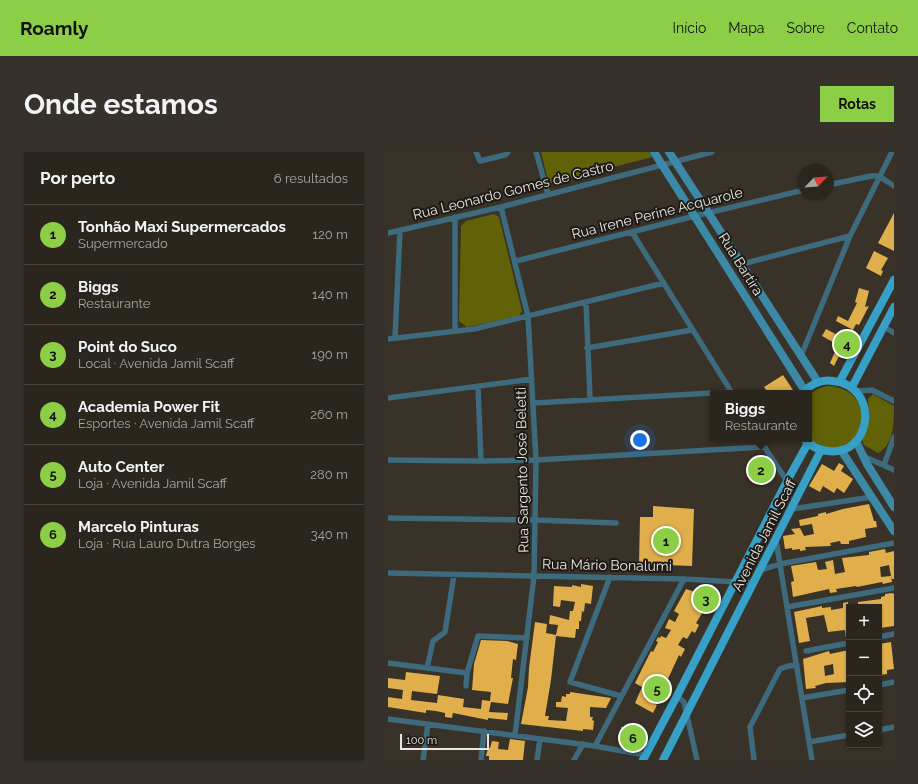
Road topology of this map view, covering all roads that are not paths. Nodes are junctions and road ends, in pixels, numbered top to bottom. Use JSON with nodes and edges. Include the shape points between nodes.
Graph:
{"nodes":[{"id":1,"x":476,"y":152,"type":"edge"},
{"id":2,"x":508,"y":152,"type":"edge"},
{"id":3,"x":536,"y":152,"type":"edge"},
{"id":4,"x":654,"y":152,"type":"edge"},
{"id":5,"x":669,"y":152,"type":"edge"},
{"id":6,"x":686,"y":152,"type":"edge"},
{"id":7,"x":712,"y":152,"type":"edge"},
{"id":8,"x":892,"y":152,"type":"edge"},
{"id":9,"x":689,"y":158,"type":"junction"},
{"id":10,"x":676,"y":162,"type":"junction"},
{"id":11,"x":662,"y":165,"type":"junction"},
{"id":12,"x":879,"y":176,"type":"junction"},
{"id":13,"x":834,"y":184,"type":"edge"},
{"id":14,"x":894,"y":186,"type":"edge"},
{"id":15,"x":798,"y":191,"type":"edge"},
{"id":16,"x":548,"y":194,"type":"junction"},
{"id":17,"x":501,"y":207,"type":"junction"},
{"id":18,"x":708,"y":212,"type":"junction"},
{"id":19,"x":695,"y":216,"type":"junction"},
{"id":20,"x":455,"y":217,"type":"junction"},
{"id":21,"x":400,"y":230,"type":"junction"},
{"id":22,"x":632,"y":232,"type":"junction"},
{"id":23,"x":388,"y":233,"type":"edge"},
{"id":24,"x":850,"y":236,"type":"junction"},
{"id":25,"x":516,"y":261,"type":"junction"},
{"id":26,"x":742,"y":264,"type":"junction"},
{"id":27,"x":894,"y":280,"type":"edge"},
{"id":28,"x":664,"y":283,"type":"junction"},
{"id":29,"x":586,"y":302,"type":"junction"},
{"id":30,"x":894,"y":307,"type":"edge"},
{"id":31,"x":528,"y":316,"type":"junction"},
{"id":32,"x":884,"y":327,"type":"junction"},
{"id":33,"x":692,"y":330,"type":"junction"},
{"id":34,"x":455,"y":331,"type":"junction"},
{"id":35,"x":894,"y":333,"type":"edge"},
{"id":36,"x":395,"y":338,"type":"junction"},
{"id":37,"x":388,"y":339,"type":"edge"},
{"id":38,"x":587,"y":348,"type":"junction"},
{"id":39,"x":801,"y":356,"type":"junction"},
{"id":40,"x":532,"y":379,"type":"junction"},
{"id":41,"x":840,"y":381,"type":"junction"},
{"id":42,"x":818,"y":382,"type":"junction"},
{"id":43,"x":478,"y":386,"type":"junction"},
{"id":44,"x":854,"y":389,"type":"junction"},
{"id":45,"x":730,"y":390,"type":"edge"},
{"id":46,"x":803,"y":390,"type":"edge"},
{"id":47,"x":807,"y":390,"type":"edge"},
{"id":48,"x":710,"y":393,"type":"edge"},
{"id":49,"x":388,"y":398,"type":"edge"},
{"id":50,"x":590,"y":398,"type":"junction"},
{"id":51,"x":894,"y":401,"type":"edge"},
{"id":52,"x":534,"y":402,"type":"junction"},
{"id":53,"x":894,"y":437,"type":"edge"},
{"id":54,"x":856,"y":441,"type":"junction"},
{"id":55,"x":761,"y":442,"type":"edge"},
{"id":56,"x":806,"y":442,"type":"edge"},
{"id":57,"x":808,"y":442,"type":"edge"},
{"id":58,"x":764,"y":447,"type":"junction"},
{"id":59,"x":821,"y":450,"type":"junction"},
{"id":60,"x":841,"y":450,"type":"junction"},
{"id":61,"x":863,"y":456,"type":"junction"},
{"id":62,"x":388,"y":460,"type":"edge"},
{"id":63,"x":536,"y":460,"type":"junction"},
{"id":64,"x":481,"y":461,"type":"junction"},
{"id":65,"x":884,"y":465,"type":"junction"},
{"id":66,"x":894,"y":470,"type":"edge"},
{"id":67,"x":787,"y":481,"type":"junction"},
{"id":68,"x":872,"y":497,"type":"junction"},
{"id":69,"x":894,"y":507,"type":"edge"},
{"id":70,"x":792,"y":509,"type":"junction"},
{"id":71,"x":388,"y":518,"type":"edge"},
{"id":72,"x":535,"y":520,"type":"junction"},
{"id":73,"x":616,"y":523,"type":"dead end"},
{"id":74,"x":894,"y":531,"type":"edge"},
{"id":75,"x":776,"y":540,"type":"junction"},
{"id":76,"x":894,"y":543,"type":"edge"},
{"id":77,"x":780,"y":564,"type":"junction"},
{"id":78,"x":761,"y":570,"type":"junction"},
{"id":79,"x":388,"y":573,"type":"edge"},
{"id":80,"x":454,"y":575,"type":"junction"},
{"id":81,"x":534,"y":576,"type":"junction"},
{"id":82,"x":610,"y":577,"type":"junction"},
{"id":83,"x":684,"y":579,"type":"junction"},
{"id":84,"x":735,"y":582,"type":"junction"},
{"id":85,"x":754,"y":583,"type":"junction"},
{"id":86,"x":894,"y":588,"type":"edge"},
{"id":87,"x":787,"y":607,"type":"junction"},
{"id":88,"x":894,"y":634,"type":"edge"},
{"id":89,"x":882,"y":636,"type":"edge"},
{"id":90,"x":527,"y":638,"type":"junction"},
{"id":91,"x":846,"y":644,"type":"edge"},
{"id":92,"x":806,"y":651,"type":"dead end"},
{"id":93,"x":388,"y":663,"type":"edge"},
{"id":94,"x":797,"y":665,"type":"junction"},
{"id":95,"x":427,"y":668,"type":"junction"},
{"id":96,"x":467,"y":673,"type":"junction"},
{"id":97,"x":894,"y":682,"type":"edge"},
{"id":98,"x":882,"y":684,"type":"edge"},
{"id":99,"x":466,"y":686,"type":"dead end"},
{"id":100,"x":846,"y":691,"type":"edge"},
{"id":101,"x":622,"y":696,"type":"junction"},
{"id":102,"x":677,"y":696,"type":"junction"},
{"id":103,"x":802,"y":698,"type":"junction"},
{"id":104,"x":686,"y":715,"type":"junction"},
{"id":105,"x":388,"y":719,"type":"edge"},
{"id":106,"x":428,"y":724,"type":"junction"},
{"id":107,"x":894,"y":727,"type":"edge"},
{"id":108,"x":882,"y":729,"type":"edge"},
{"id":109,"x":484,"y":731,"type":"junction"},
{"id":110,"x":515,"y":735,"type":"junction"},
{"id":111,"x":846,"y":736,"type":"edge"},
{"id":112,"x":540,"y":739,"type":"junction"},
{"id":113,"x":809,"y":742,"type":"junction"},
{"id":114,"x":582,"y":744,"type":"junction"},
{"id":115,"x":595,"y":746,"type":"junction"},
{"id":116,"x":644,"y":757,"type":"edge"},
{"id":117,"x":423,"y":760,"type":"edge"},
{"id":118,"x":481,"y":760,"type":"edge"},
{"id":119,"x":537,"y":760,"type":"edge"},
{"id":120,"x":574,"y":760,"type":"edge"},
{"id":121,"x":664,"y":760,"type":"edge"},
{"id":122,"x":697,"y":760,"type":"edge"},
{"id":123,"x":754,"y":760,"type":"edge"},
{"id":124,"x":812,"y":760,"type":"edge"}],
"edges":[{"from":1,"to":2,"type":"street","via":[[480,161]]},
{"from":3,"to":16,"type":"street"},
{"from":4,"to":11,"type":"street","name":"Rua Bartira"},
{"from":5,"to":10,"type":"street","name":"Rua Bartira"},
{"from":6,"to":9,"type":"street"},
{"from":7,"to":9,"type":"street","name":"Rua Leonardo Gomes de Castro"},
{"from":8,"to":12,"type":"street"},
{"from":9,"to":10,"type":"street","name":"Rua Leonardo Gomes de Castro"},
{"from":10,"to":11,"type":"street","name":"Rua Leonardo Gomes de Castro"},
{"from":10,"to":18,"type":"street","name":"Rua Bartira"},
{"from":11,"to":16,"type":"street","name":"Rua Leonardo Gomes de Castro"},
{"from":11,"to":19,"type":"street","name":"Rua Bartira"},
{"from":12,"to":13,"type":"street"},
{"from":12,"to":14,"type":"street"},
{"from":12,"to":24,"type":"street"},
{"from":15,"to":18,"type":"street","name":"Rua Irene Perine Acquarole"},
{"from":16,"to":17,"type":"street","name":"Rua Leonardo Gomes de Castro"},
{"from":17,"to":20,"type":"street","name":"Rua Leonardo Gomes de Castro"},
{"from":17,"to":25,"type":"street","name":"Rua Sargento José Beletti"},
{"from":18,"to":19,"type":"street","name":"Rua Irene Perine Acquarole"},
{"from":18,"to":26,"type":"street","name":"Rua Bartira"},
{"from":19,"to":22,"type":"street","name":"Rua Irene Perine Acquarole"},
{"from":19,"to":46,"type":"street","name":"Rua Bartira"},
{"from":20,"to":21,"type":"street","name":"Rua Leonardo Gomes de Castro"},
{"from":20,"to":34,"type":"street"},
{"from":21,"to":23,"type":"street","name":"Rua Leonardo Gomes de Castro"},
{"from":21,"to":36,"type":"street"},
{"from":22,"to":25,"type":"street","name":"Rua Irene Perine Acquarole"},
{"from":22,"to":28,"type":"street"},
{"from":24,"to":26,"type":"street"},
{"from":24,"to":39,"type":"street"},
{"from":25,"to":31,"type":"street","name":"Rua Sargento José Beletti"},
{"from":26,"to":39,"type":"street","name":"Rua Bartira"},
{"from":27,"to":41,"type":"main road"},
{"from":28,"to":29,"type":"street"},
{"from":28,"to":33,"type":"street"},
{"from":29,"to":31,"type":"street"},
{"from":29,"to":38,"type":"street"},
{"from":30,"to":32,"type":"main road"},
{"from":31,"to":34,"type":"street"},
{"from":31,"to":40,"type":"street","name":"Rua Sargento José Beletti"},
{"from":32,"to":35,"type":"street"},
{"from":32,"to":44,"type":"main road"},
{"from":33,"to":38,"type":"street"},
{"from":33,"to":45,"type":"street"},
{"from":34,"to":36,"type":"street"},
{"from":36,"to":37,"type":"street"},
{"from":38,"to":50,"type":"street"},
{"from":39,"to":42,"type":"street","name":"Rua Bartira"},
{"from":40,"to":43,"type":"street"},
{"from":40,"to":52,"type":"street","name":"Rua Sargento José Beletti"},
{"from":41,"to":42,"type":"main road"},
{"from":41,"to":44,"type":"main road"},
{"from":42,"to":47,"type":"main road"},
{"from":43,"to":49,"type":"street"},
{"from":43,"to":64,"type":"street"},
{"from":44,"to":51,"type":"street","via":[[872,390]]},
{"from":44,"to":54,"type":"main road","via":[[865,407],[866,419],[863,431]]},
{"from":48,"to":50,"type":"street"},
{"from":50,"to":52,"type":"street"},
{"from":52,"to":63,"type":"street","name":"Rua Sargento José Beletti"},
{"from":53,"to":65,"type":"street"},
{"from":54,"to":60,"type":"main road"},
{"from":54,"to":61,"type":"street"},
{"from":55,"to":58,"type":"street"},
{"from":56,"to":67,"type":"main road","name":"Avenida Jamil Scaff"},
{"from":57,"to":59,"type":"main road"},
{"from":58,"to":63,"type":"street"},
{"from":58,"to":67,"type":"street"},
{"from":59,"to":60,"type":"main road"},
{"from":59,"to":70,"type":"main road","name":"Avenida Jamil Scaff"},
{"from":60,"to":68,"type":"street"},
{"from":61,"to":65,"type":"street"},
{"from":61,"to":69,"type":"street"},
{"from":62,"to":64,"type":"street"},
{"from":63,"to":64,"type":"street"},
{"from":63,"to":72,"type":"street","name":"Rua Sargento José Beletti"},
{"from":65,"to":66,"type":"street"},
{"from":67,"to":84,"type":"main road","name":"Avenida Jamil Scaff"},
{"from":68,"to":70,"type":"street"},
{"from":68,"to":74,"type":"street"},
{"from":70,"to":75,"type":"main road","name":"Avenida Jamil Scaff"},
{"from":71,"to":72,"type":"street"},
{"from":72,"to":73,"type":"street"},
{"from":72,"to":81,"type":"street","name":"Rua Sargento José Beletti"},
{"from":75,"to":77,"type":"street"},
{"from":75,"to":78,"type":"main road","name":"Avenida Jamil Scaff"},
{"from":76,"to":77,"type":"street"},
{"from":77,"to":78,"type":"street"},
{"from":77,"to":87,"type":"street"},
{"from":78,"to":85,"type":"main road","name":"Avenida Jamil Scaff"},
{"from":79,"to":80,"type":"street","name":"Rua Mário Bonalumi"},
{"from":80,"to":81,"type":"street","name":"Rua Mário Bonalumi"},
{"from":80,"to":95,"type":"street","via":[[445,632],[433,640]]},
{"from":81,"to":82,"type":"street","name":"Rua Mário Bonalumi"},
{"from":81,"to":90,"type":"street","name":"Rua Sargento José Beletti"},
{"from":82,"to":83,"type":"street","name":"Rua Mário Bonalumi"},
{"from":82,"to":101,"type":"street","via":[[570,682]]},
{"from":83,"to":84,"type":"street","name":"Rua Mário Bonalumi"},
{"from":83,"to":101,"type":"street"},
{"from":84,"to":85,"type":"street","name":"Rua Mário Bonalumi"},
{"from":84,"to":102,"type":"main road","name":"Avenida Jamil Scaff"},
{"from":85,"to":104,"type":"main road","name":"Avenida Jamil Scaff"},
{"from":86,"to":87,"type":"street"},
{"from":87,"to":94,"type":"street"},
{"from":88,"to":89,"type":"street"},
{"from":90,"to":96,"type":"street","via":[[478,636]]},
{"from":90,"to":110,"type":"street","name":"Rua Sargento José Beletti"},
{"from":91,"to":92,"type":"street"},
{"from":93,"to":95,"type":"street"},
{"from":94,"to":103,"type":"street"},
{"from":94,"to":123,"type":"street","via":[[780,669],[750,728]]},
{"from":95,"to":96,"type":"street"},
{"from":96,"to":99,"type":"street"},
{"from":97,"to":98,"type":"street"},
{"from":100,"to":103,"type":"street"},
{"from":101,"to":115,"type":"street"},
{"from":102,"to":104,"type":"street","via":[[684,702]]},
{"from":102,"to":116,"type":"main road","name":"Avenida Jamil Scaff"},
{"from":103,"to":113,"type":"street"},
{"from":104,"to":121,"type":"main road","name":"Avenida Jamil Scaff"},
{"from":104,"to":122,"type":"street"},
{"from":105,"to":106,"type":"street"},
{"from":106,"to":109,"type":"street"},
{"from":106,"to":117,"type":"street"},
{"from":107,"to":108,"type":"street"},
{"from":109,"to":110,"type":"street"},
{"from":109,"to":118,"type":"street"},
{"from":110,"to":112,"type":"street"},
{"from":111,"to":113,"type":"street"},
{"from":112,"to":114,"type":"street"},
{"from":112,"to":119,"type":"street"},
{"from":113,"to":124,"type":"street"},
{"from":114,"to":115,"type":"street"},
{"from":114,"to":120,"type":"street"},
{"from":115,"to":116,"type":"street"}]}
